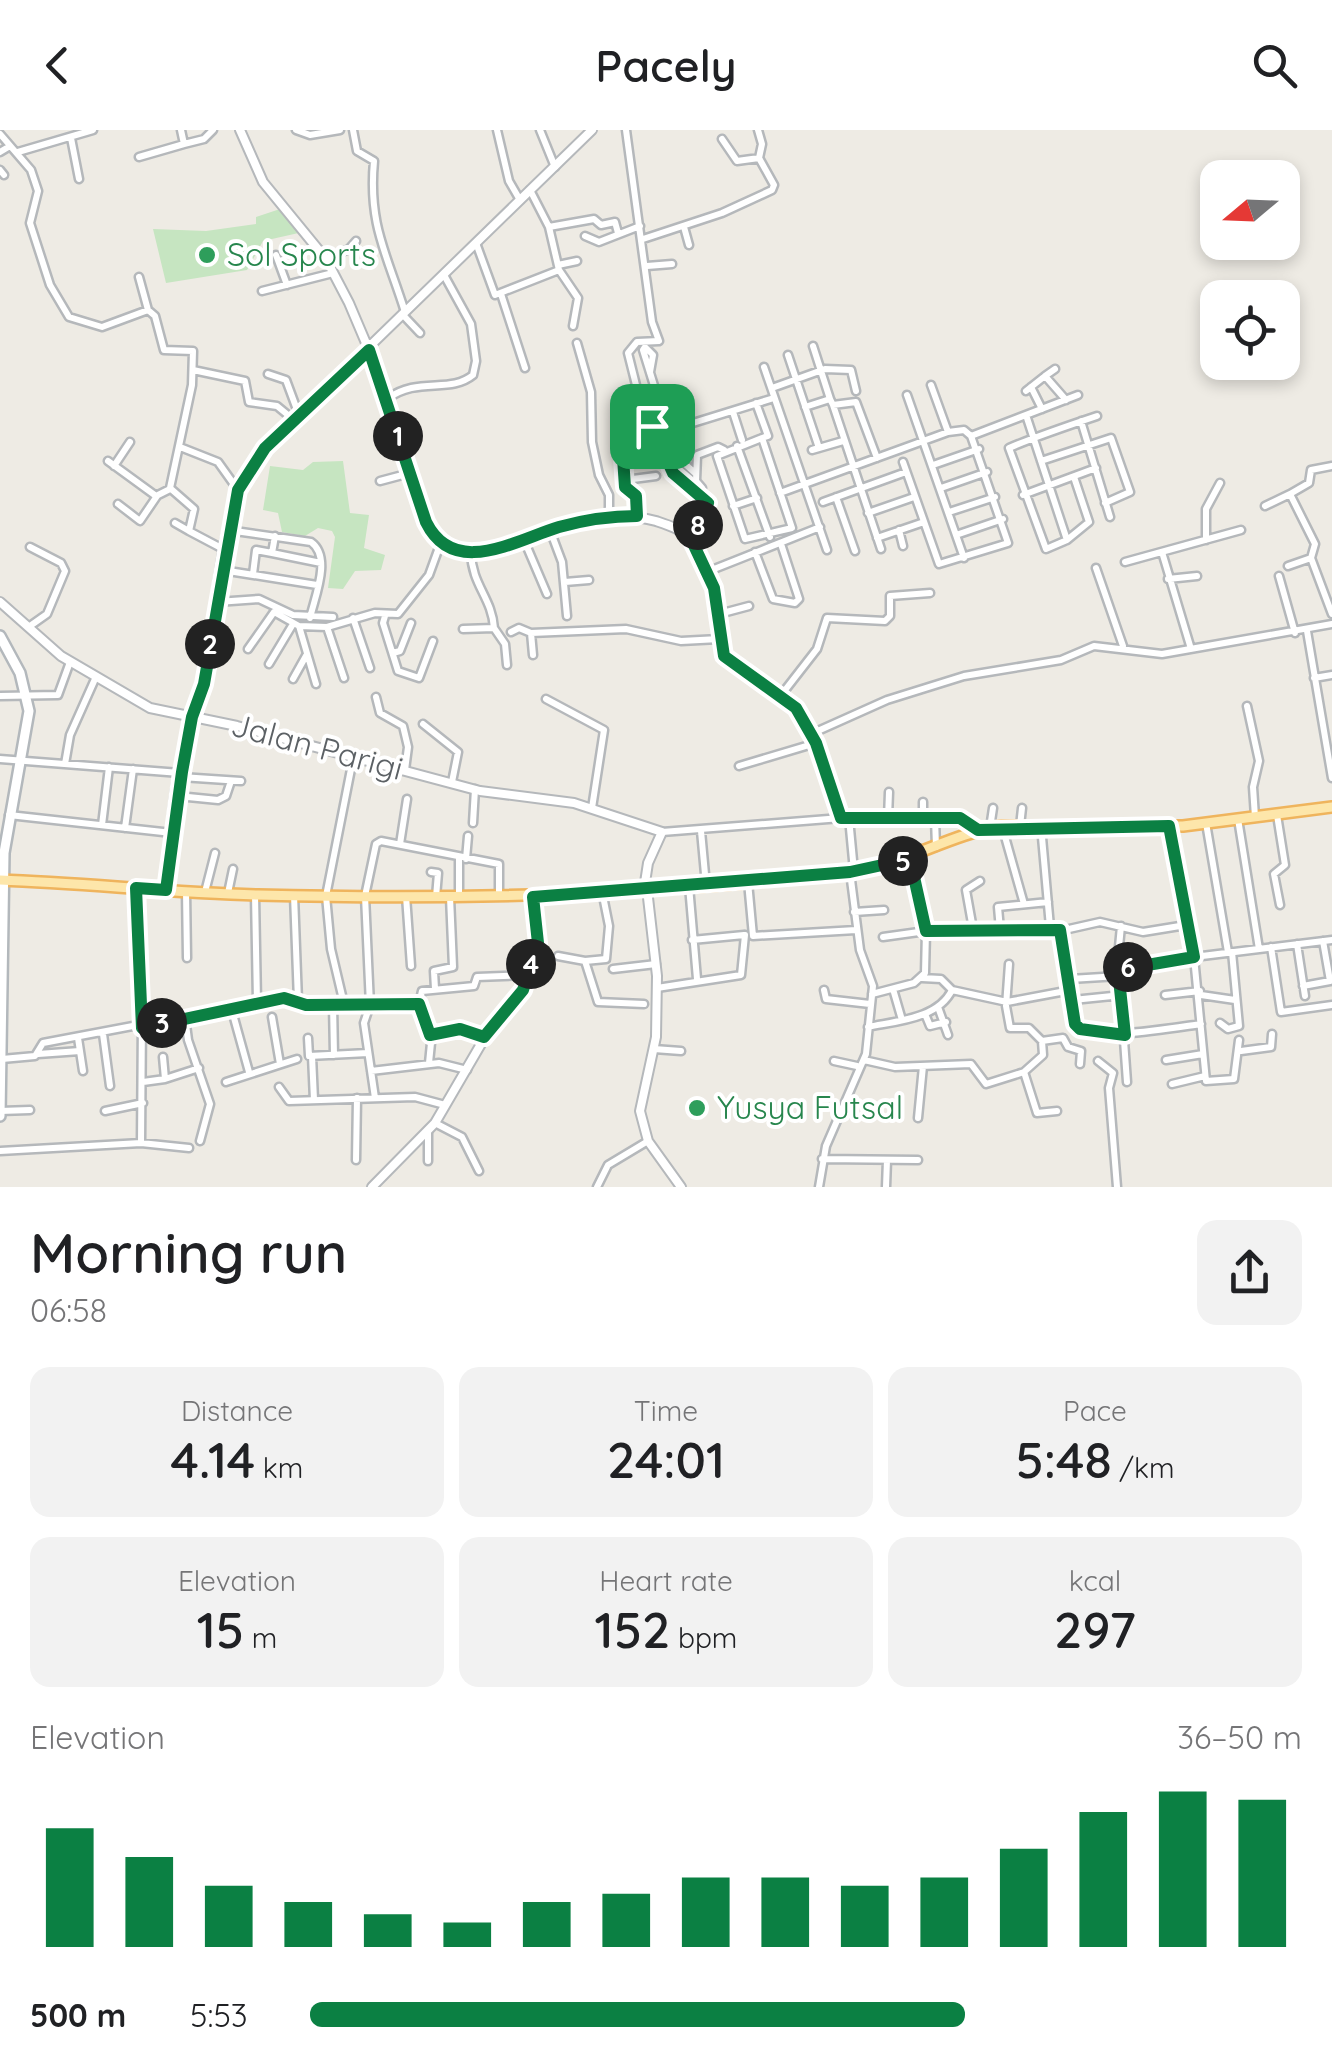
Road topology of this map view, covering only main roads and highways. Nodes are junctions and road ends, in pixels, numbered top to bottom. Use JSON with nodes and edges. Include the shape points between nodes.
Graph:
{"nodes":[{"id":1,"x":0,"y":636,"type":"edge"},
{"id":2,"x":1332,"y":807,"type":"edge"},
{"id":3,"x":3,"y":830,"type":"edge"},
{"id":4,"x":2,"y":880,"type":"edge"},
{"id":5,"x":1,"y":1018,"type":"edge"},
{"id":6,"x":2,"y":1059,"type":"edge"},
{"id":7,"x":0,"y":1113,"type":"edge"}],
"edges":[{"from":1,"to":3,"type":"main road","via":[[29,712]]},
{"from":2,"to":4,"type":"main road","via":[[1169,826],[1002,826],[852,872],[533,897],[254,895]]},
{"from":3,"to":4,"type":"main road"},
{"from":4,"to":5,"type":"main road"},
{"from":5,"to":6,"type":"main road"},
{"from":6,"to":7,"type":"main road"}]}
